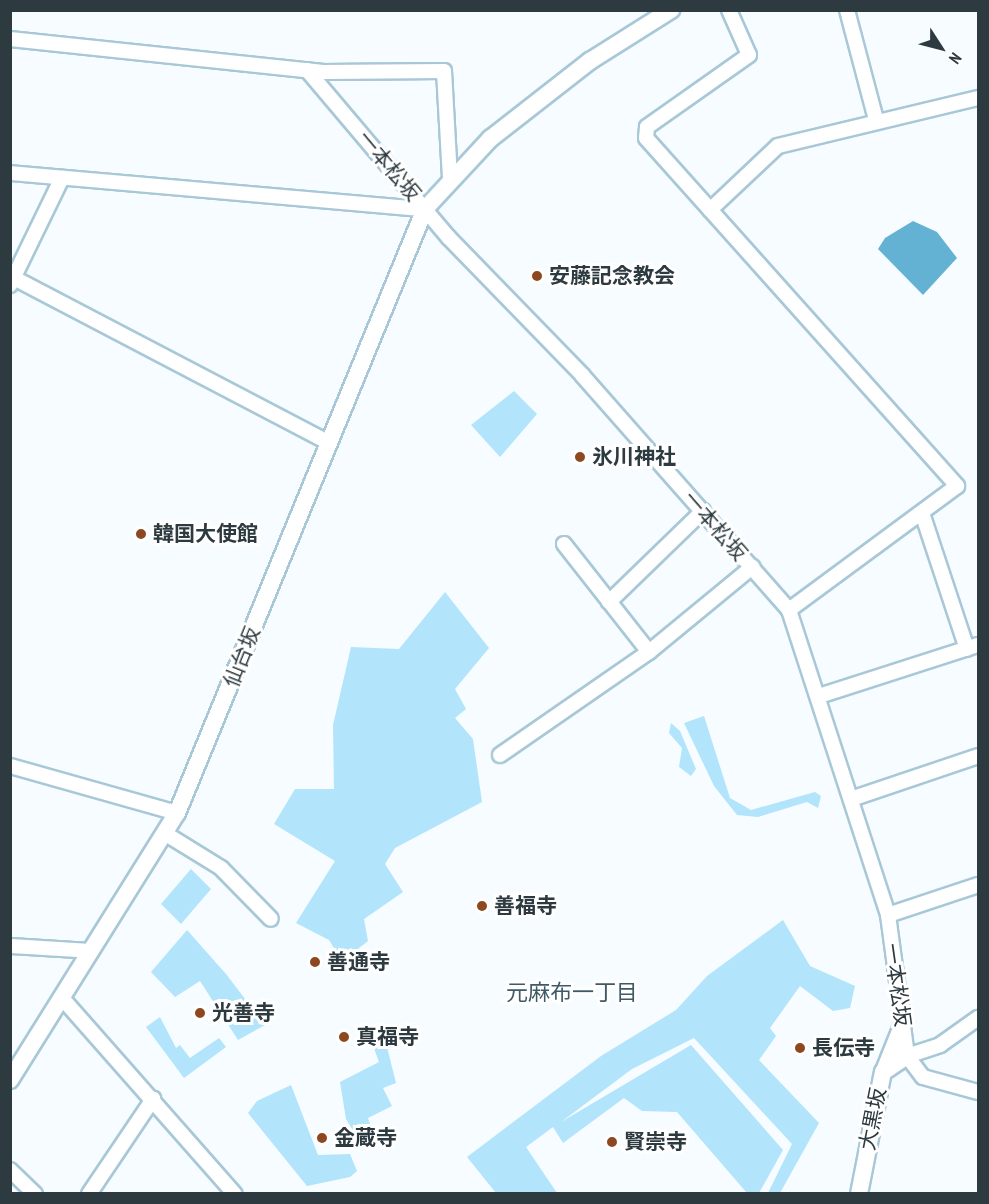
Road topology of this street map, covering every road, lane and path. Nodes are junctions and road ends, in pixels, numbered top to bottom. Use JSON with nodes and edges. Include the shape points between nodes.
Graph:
{"nodes":[{"id":1,"x":671,"y":10,"type":"edge"},
{"id":2,"x":729,"y":10,"type":"edge"},
{"id":3,"x":847,"y":10,"type":"edge"},
{"id":4,"x":10,"y":39,"type":"edge"},
{"id":5,"x":308,"y":70,"type":"junction"},
{"id":6,"x":978,"y":98,"type":"edge"},
{"id":7,"x":876,"y":120,"type":"junction"},
{"id":8,"x":10,"y":173,"type":"edge"},
{"id":9,"x":62,"y":178,"type":"junction"},
{"id":10,"x":450,"y":179,"type":"junction"},
{"id":11,"x":425,"y":209,"type":"junction"},
{"id":12,"x":710,"y":210,"type":"junction"},
{"id":13,"x":12,"y":282,"type":"edge"},
{"id":14,"x":330,"y":443,"type":"junction"},
{"id":15,"x":703,"y":511,"type":"junction"},
{"id":16,"x":922,"y":513,"type":"junction"},
{"id":17,"x":564,"y":544,"type":"dead end"},
{"id":18,"x":752,"y":567,"type":"junction"},
{"id":19,"x":609,"y":602,"type":"junction"},
{"id":20,"x":789,"y":610,"type":"junction"},
{"id":21,"x":973,"y":647,"type":"edge"},
{"id":22,"x":649,"y":652,"type":"junction"},
{"id":23,"x":819,"y":696,"type":"junction"},
{"id":24,"x":500,"y":755,"type":"dead end"},
{"id":25,"x":978,"y":756,"type":"edge"},
{"id":26,"x":10,"y":766,"type":"edge"},
{"id":27,"x":851,"y":799,"type":"junction"},
{"id":28,"x":177,"y":813,"type":"junction"},
{"id":29,"x":166,"y":834,"type":"junction"},
{"id":30,"x":978,"y":885,"type":"edge"},
{"id":31,"x":888,"y":915,"type":"junction"},
{"id":32,"x":271,"y":919,"type":"dead end"},
{"id":33,"x":10,"y":946,"type":"edge"},
{"id":34,"x":91,"y":951,"type":"junction"},
{"id":35,"x":62,"y":998,"type":"junction"},
{"id":36,"x":978,"y":1018,"type":"edge"},
{"id":37,"x":902,"y":1026,"type":"junction"},
{"id":38,"x":907,"y":1056,"type":"junction"},
{"id":39,"x":883,"y":1072,"type":"junction"},
{"id":40,"x":10,"y":1080,"type":"edge"},
{"id":41,"x":978,"y":1092,"type":"edge"},
{"id":42,"x":153,"y":1098,"type":"junction"},
{"id":43,"x":10,"y":1170,"type":"edge"},
{"id":44,"x":35,"y":1194,"type":"edge"},
{"id":45,"x":88,"y":1194,"type":"edge"},
{"id":46,"x":235,"y":1194,"type":"edge"},
{"id":47,"x":859,"y":1194,"type":"edge"}],
"edges":[{"from":1,"to":10,"type":"street","name":"仙台坂","via":[[552,90]]},
{"from":2,"to":12,"type":"street","via":[[749,55],[647,126],[646,138]]},
{"from":3,"to":7,"type":"street"},
{"from":4,"to":5,"type":"street"},
{"from":5,"to":10,"type":"street","via":[[444,71]]},
{"from":5,"to":11,"type":"street","name":"一本松坂"},
{"from":6,"to":7,"type":"street"},
{"from":7,"to":12,"type":"street","via":[[778,146]]},
{"from":8,"to":9,"type":"street"},
{"from":9,"to":11,"type":"street"},
{"from":9,"to":13,"type":"street"},
{"from":10,"to":11,"type":"street","name":"仙台坂"},
{"from":11,"to":14,"type":"street","name":"仙台坂"},
{"from":11,"to":15,"type":"street","name":"一本松坂"},
{"from":12,"to":16,"type":"street","via":[[957,486]]},
{"from":13,"to":14,"type":"street"},
{"from":14,"to":28,"type":"street","name":"仙台坂"},
{"from":15,"to":18,"type":"street","name":"一本松坂"},
{"from":15,"to":19,"type":"street"},
{"from":16,"to":20,"type":"street"},
{"from":16,"to":21,"type":"street"},
{"from":17,"to":19,"type":"street"},
{"from":18,"to":20,"type":"street","name":"一本松坂"},
{"from":18,"to":22,"type":"street"},
{"from":19,"to":22,"type":"street"},
{"from":20,"to":23,"type":"street","name":"一本松坂"},
{"from":21,"to":23,"type":"street"},
{"from":22,"to":24,"type":"street"},
{"from":23,"to":27,"type":"street","name":"一本松坂"},
{"from":25,"to":27,"type":"street"},
{"from":26,"to":28,"type":"street"},
{"from":27,"to":31,"type":"street","name":"一本松坂"},
{"from":28,"to":29,"type":"street","name":"仙台坂"},
{"from":29,"to":32,"type":"street","via":[[221,867]]},
{"from":29,"to":34,"type":"street","name":"仙台坂"},
{"from":30,"to":31,"type":"street"},
{"from":31,"to":37,"type":"street","name":"一本松坂"},
{"from":33,"to":34,"type":"street"},
{"from":34,"to":35,"type":"street","name":"仙台坂"},
{"from":35,"to":40,"type":"street","name":"仙台坂"},
{"from":35,"to":42,"type":"street"},
{"from":36,"to":38,"type":"street","via":[[940,1045]]},
{"from":37,"to":38,"type":"street","name":"一本松坂"},
{"from":37,"to":39,"type":"street"},
{"from":38,"to":39,"type":"street","name":"大黒坂"},
{"from":38,"to":41,"type":"street","via":[[923,1077]]},
{"from":39,"to":47,"type":"street","name":"大黒坂"},
{"from":42,"to":45,"type":"street"},
{"from":42,"to":46,"type":"street"},
{"from":43,"to":44,"type":"street"}]}
